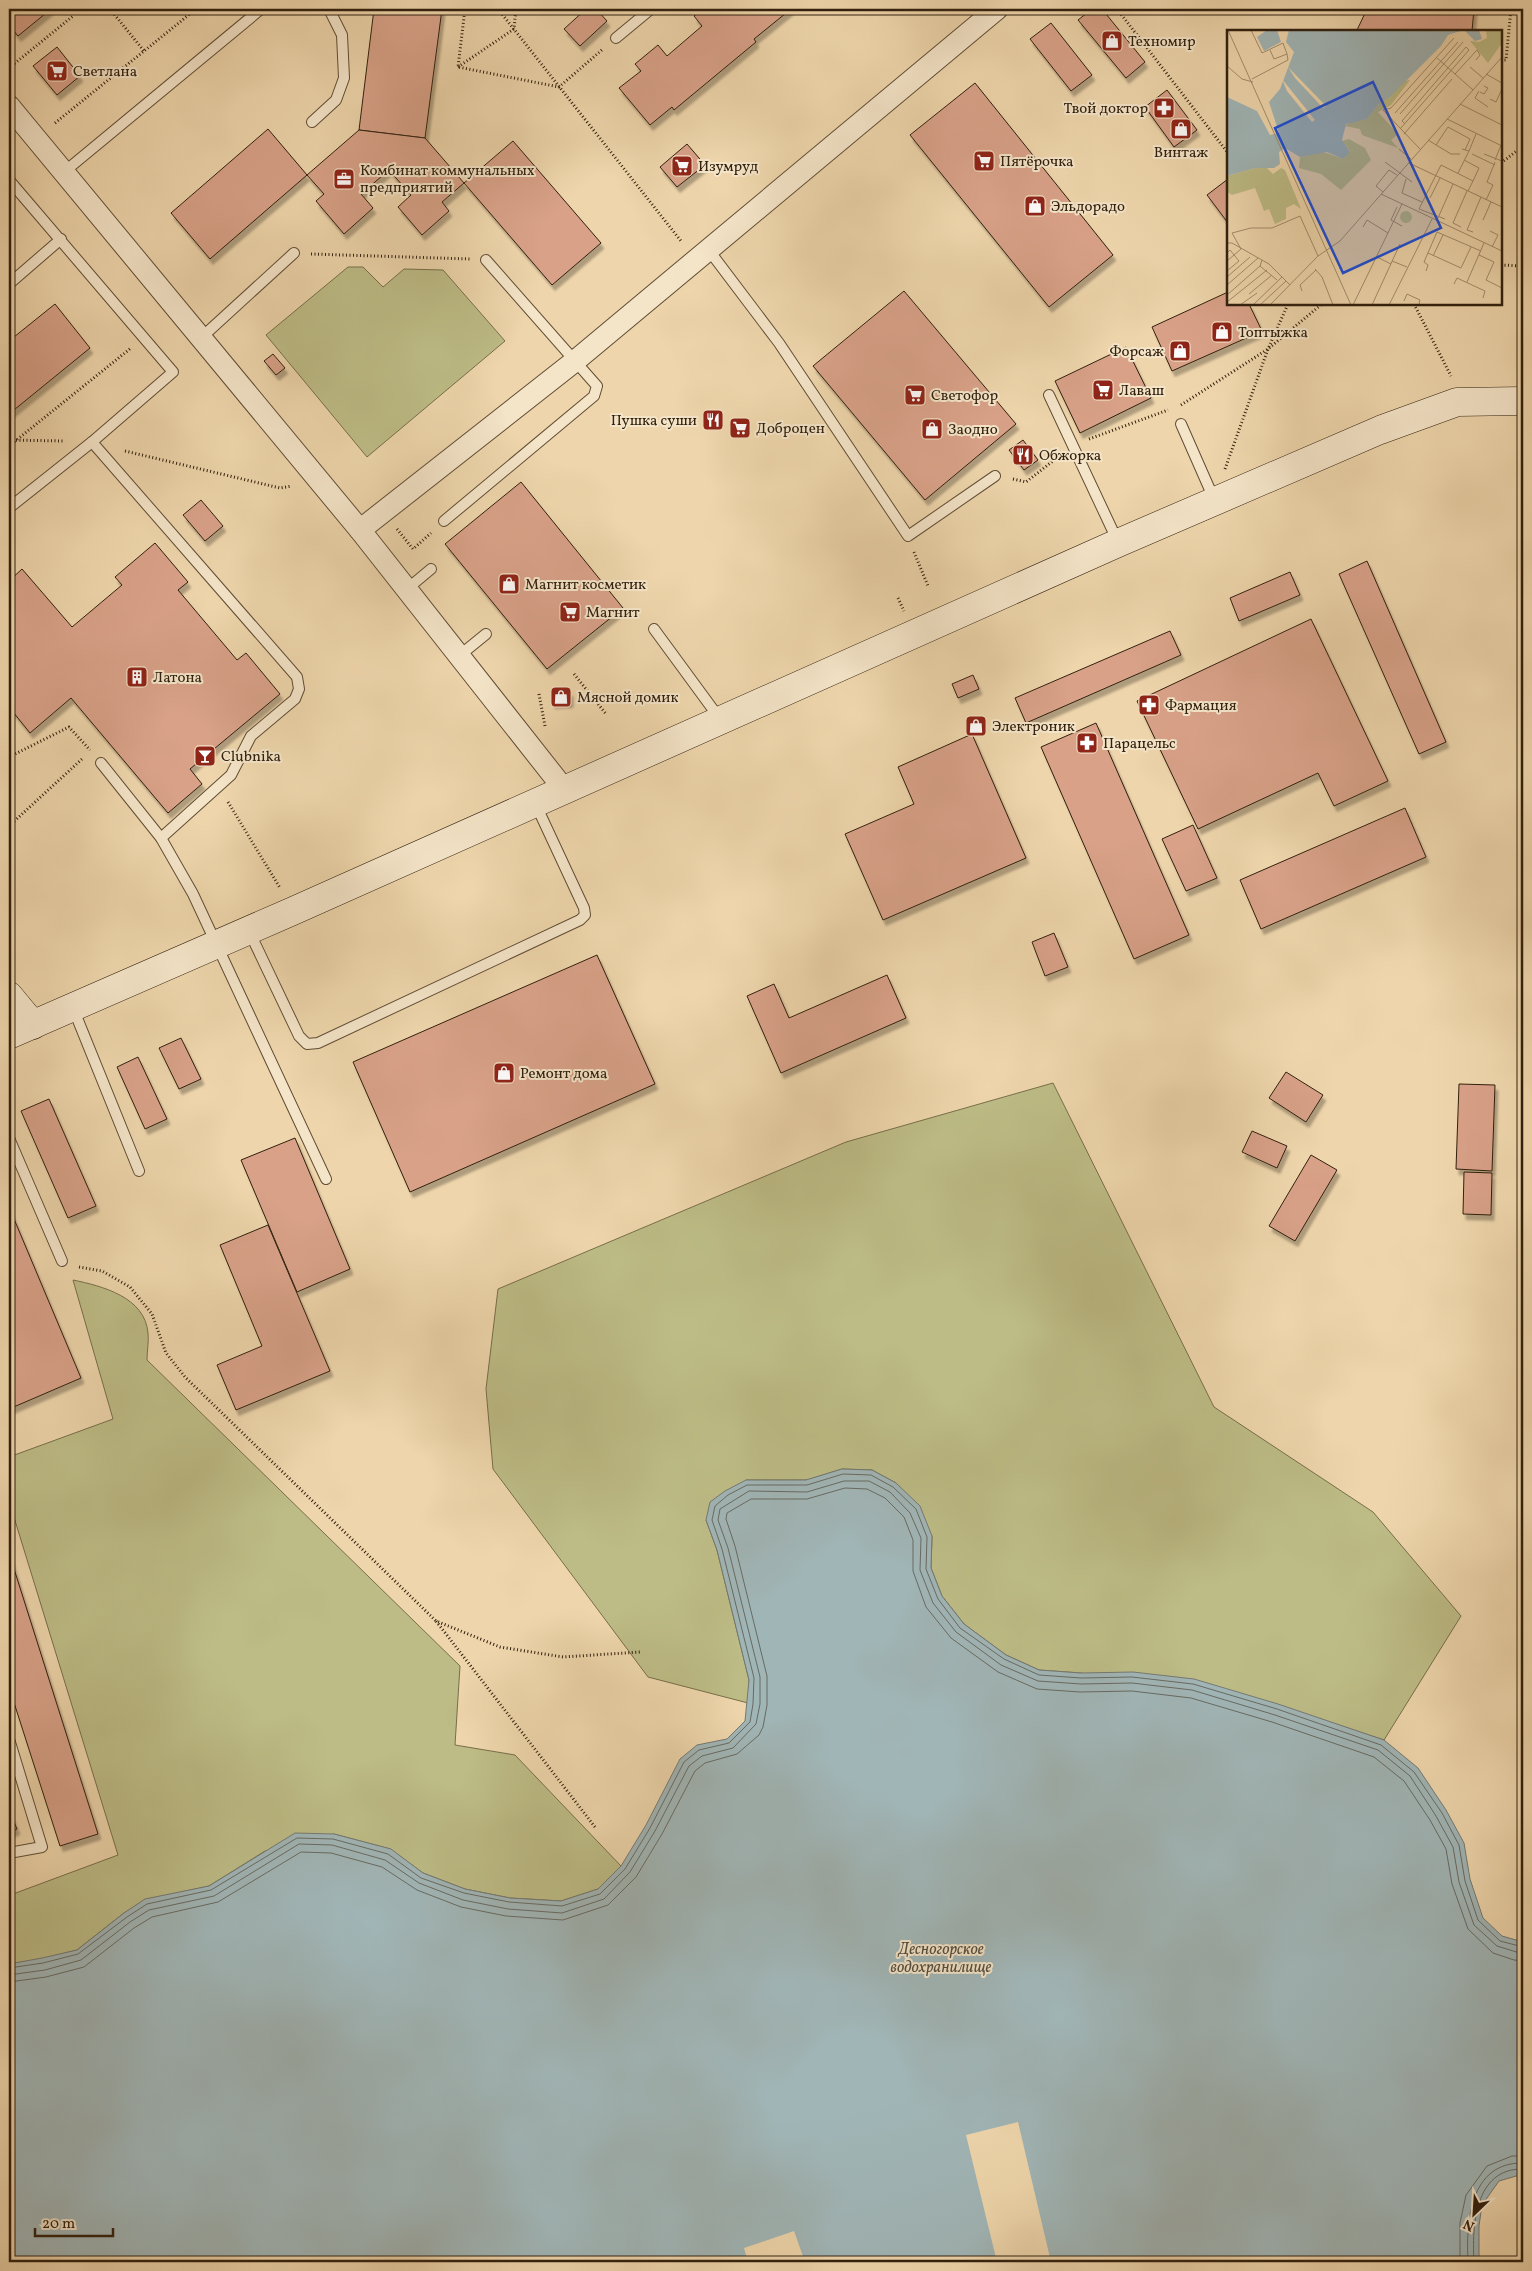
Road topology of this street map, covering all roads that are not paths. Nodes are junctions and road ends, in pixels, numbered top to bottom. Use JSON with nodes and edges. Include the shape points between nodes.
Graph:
{"nodes":[{"id":1,"x":261,"y":9,"type":"edge"},
{"id":2,"x":330,"y":9,"type":"edge"},
{"id":3,"x":651,"y":9,"type":"edge"},
{"id":4,"x":997,"y":9,"type":"edge"},
{"id":5,"x":616,"y":38,"type":"road end"},
{"id":6,"x":9,"y":106,"type":"edge"},
{"id":7,"x":312,"y":122,"type":"dead end"},
{"id":8,"x":64,"y":172,"type":"junction"},
{"id":9,"x":9,"y":180,"type":"edge"},
{"id":10,"x":61,"y":239,"type":"junction"},
{"id":11,"x":708,"y":249,"type":"junction"},
{"id":12,"x":294,"y":253,"type":"road end"},
{"id":13,"x":486,"y":260,"type":"road end"},
{"id":14,"x":9,"y":284,"type":"edge"},
{"id":15,"x":201,"y":338,"type":"junction"},
{"id":16,"x":575,"y":361,"type":"junction"},
{"id":17,"x":1049,"y":395,"type":"dead end"},
{"id":18,"x":1523,"y":400,"type":"edge"},
{"id":19,"x":1181,"y":424,"type":"dead end"},
{"id":20,"x":92,"y":442,"type":"junction"},
{"id":21,"x":995,"y":476,"type":"road end"},
{"id":22,"x":1215,"y":500,"type":"junction"},
{"id":23,"x":9,"y":508,"type":"edge"},
{"id":24,"x":444,"y":521,"type":"road end"},
{"id":25,"x":360,"y":530,"type":"junction"},
{"id":26,"x":1118,"y":543,"type":"junction"},
{"id":27,"x":430,"y":569,"type":"dead end"},
{"id":28,"x":406,"y":589,"type":"junction"},
{"id":29,"x":654,"y":629,"type":"dead end"},
{"id":30,"x":486,"y":634,"type":"dead end"},
{"id":31,"x":459,"y":656,"type":"junction"},
{"id":32,"x":720,"y":720,"type":"junction"},
{"id":33,"x":101,"y":762,"type":"road end"},
{"id":34,"x":564,"y":789,"type":"junction"},
{"id":35,"x":534,"y":802,"type":"junction"},
{"id":36,"x":161,"y":838,"type":"junction"},
{"id":37,"x":248,"y":930,"type":"junction"},
{"id":38,"x":216,"y":944,"type":"junction"},
{"id":39,"x":9,"y":996,"type":"edge"},
{"id":40,"x":73,"y":1007,"type":"junction"},
{"id":41,"x":21,"y":1030,"type":"edge"},
{"id":42,"x":9,"y":1138,"type":"edge"},
{"id":43,"x":140,"y":1171,"type":"dead end"},
{"id":44,"x":326,"y":1179,"type":"dead end"},
{"id":45,"x":62,"y":1261,"type":"road end"},
{"id":46,"x":9,"y":1739,"type":"edge"},
{"id":47,"x":9,"y":1853,"type":"edge"}],
"edges":[{"from":1,"to":8,"type":"lane"},
{"from":2,"to":7,"type":"lane","via":[[342,35],[344,78],[336,100]]},
{"from":3,"to":5,"type":"lane"},
{"from":4,"to":11,"type":"street"},
{"from":6,"to":8,"type":"street"},
{"from":8,"to":15,"type":"street"},
{"from":9,"to":10,"type":"lane"},
{"from":10,"to":14,"type":"lane"},
{"from":10,"to":20,"type":"lane","via":[[173,372]]},
{"from":11,"to":16,"type":"street"},
{"from":11,"to":21,"type":"lane","via":[[779,343],[908,536]]},
{"from":12,"to":15,"type":"lane"},
{"from":13,"to":16,"type":"lane"},
{"from":15,"to":25,"type":"street"},
{"from":16,"to":24,"type":"lane","via":[[596,386],[594,396]]},
{"from":16,"to":25,"type":"street"},
{"from":17,"to":26,"type":"lane"},
{"from":18,"to":22,"type":"street","via":[[1457,402],[1380,430]]},
{"from":19,"to":22,"type":"lane"},
{"from":20,"to":23,"type":"lane"},
{"from":20,"to":36,"type":"lane","via":[[297,677],[299,689],[295,699],[251,736],[231,775]]},
{"from":22,"to":26,"type":"street"},
{"from":25,"to":28,"type":"street"},
{"from":26,"to":32,"type":"street"},
{"from":27,"to":28,"type":"lane"},
{"from":28,"to":31,"type":"street"},
{"from":29,"to":32,"type":"lane"},
{"from":30,"to":31,"type":"lane"},
{"from":31,"to":34,"type":"street"},
{"from":32,"to":34,"type":"street"},
{"from":33,"to":36,"type":"lane"},
{"from":34,"to":35,"type":"street"},
{"from":35,"to":37,"type":"street"},
{"from":35,"to":37,"type":"lane","via":[[585,915],[318,1043],[307,1044],[298,1036]]},
{"from":36,"to":38,"type":"lane"},
{"from":37,"to":38,"type":"street"},
{"from":38,"to":40,"type":"street"},
{"from":38,"to":44,"type":"lane"},
{"from":39,"to":41,"type":"street"},
{"from":40,"to":41,"type":"street"},
{"from":40,"to":43,"type":"lane"},
{"from":42,"to":45,"type":"lane"},
{"from":46,"to":47,"type":"lane","via":[[42,1847]]}]}
